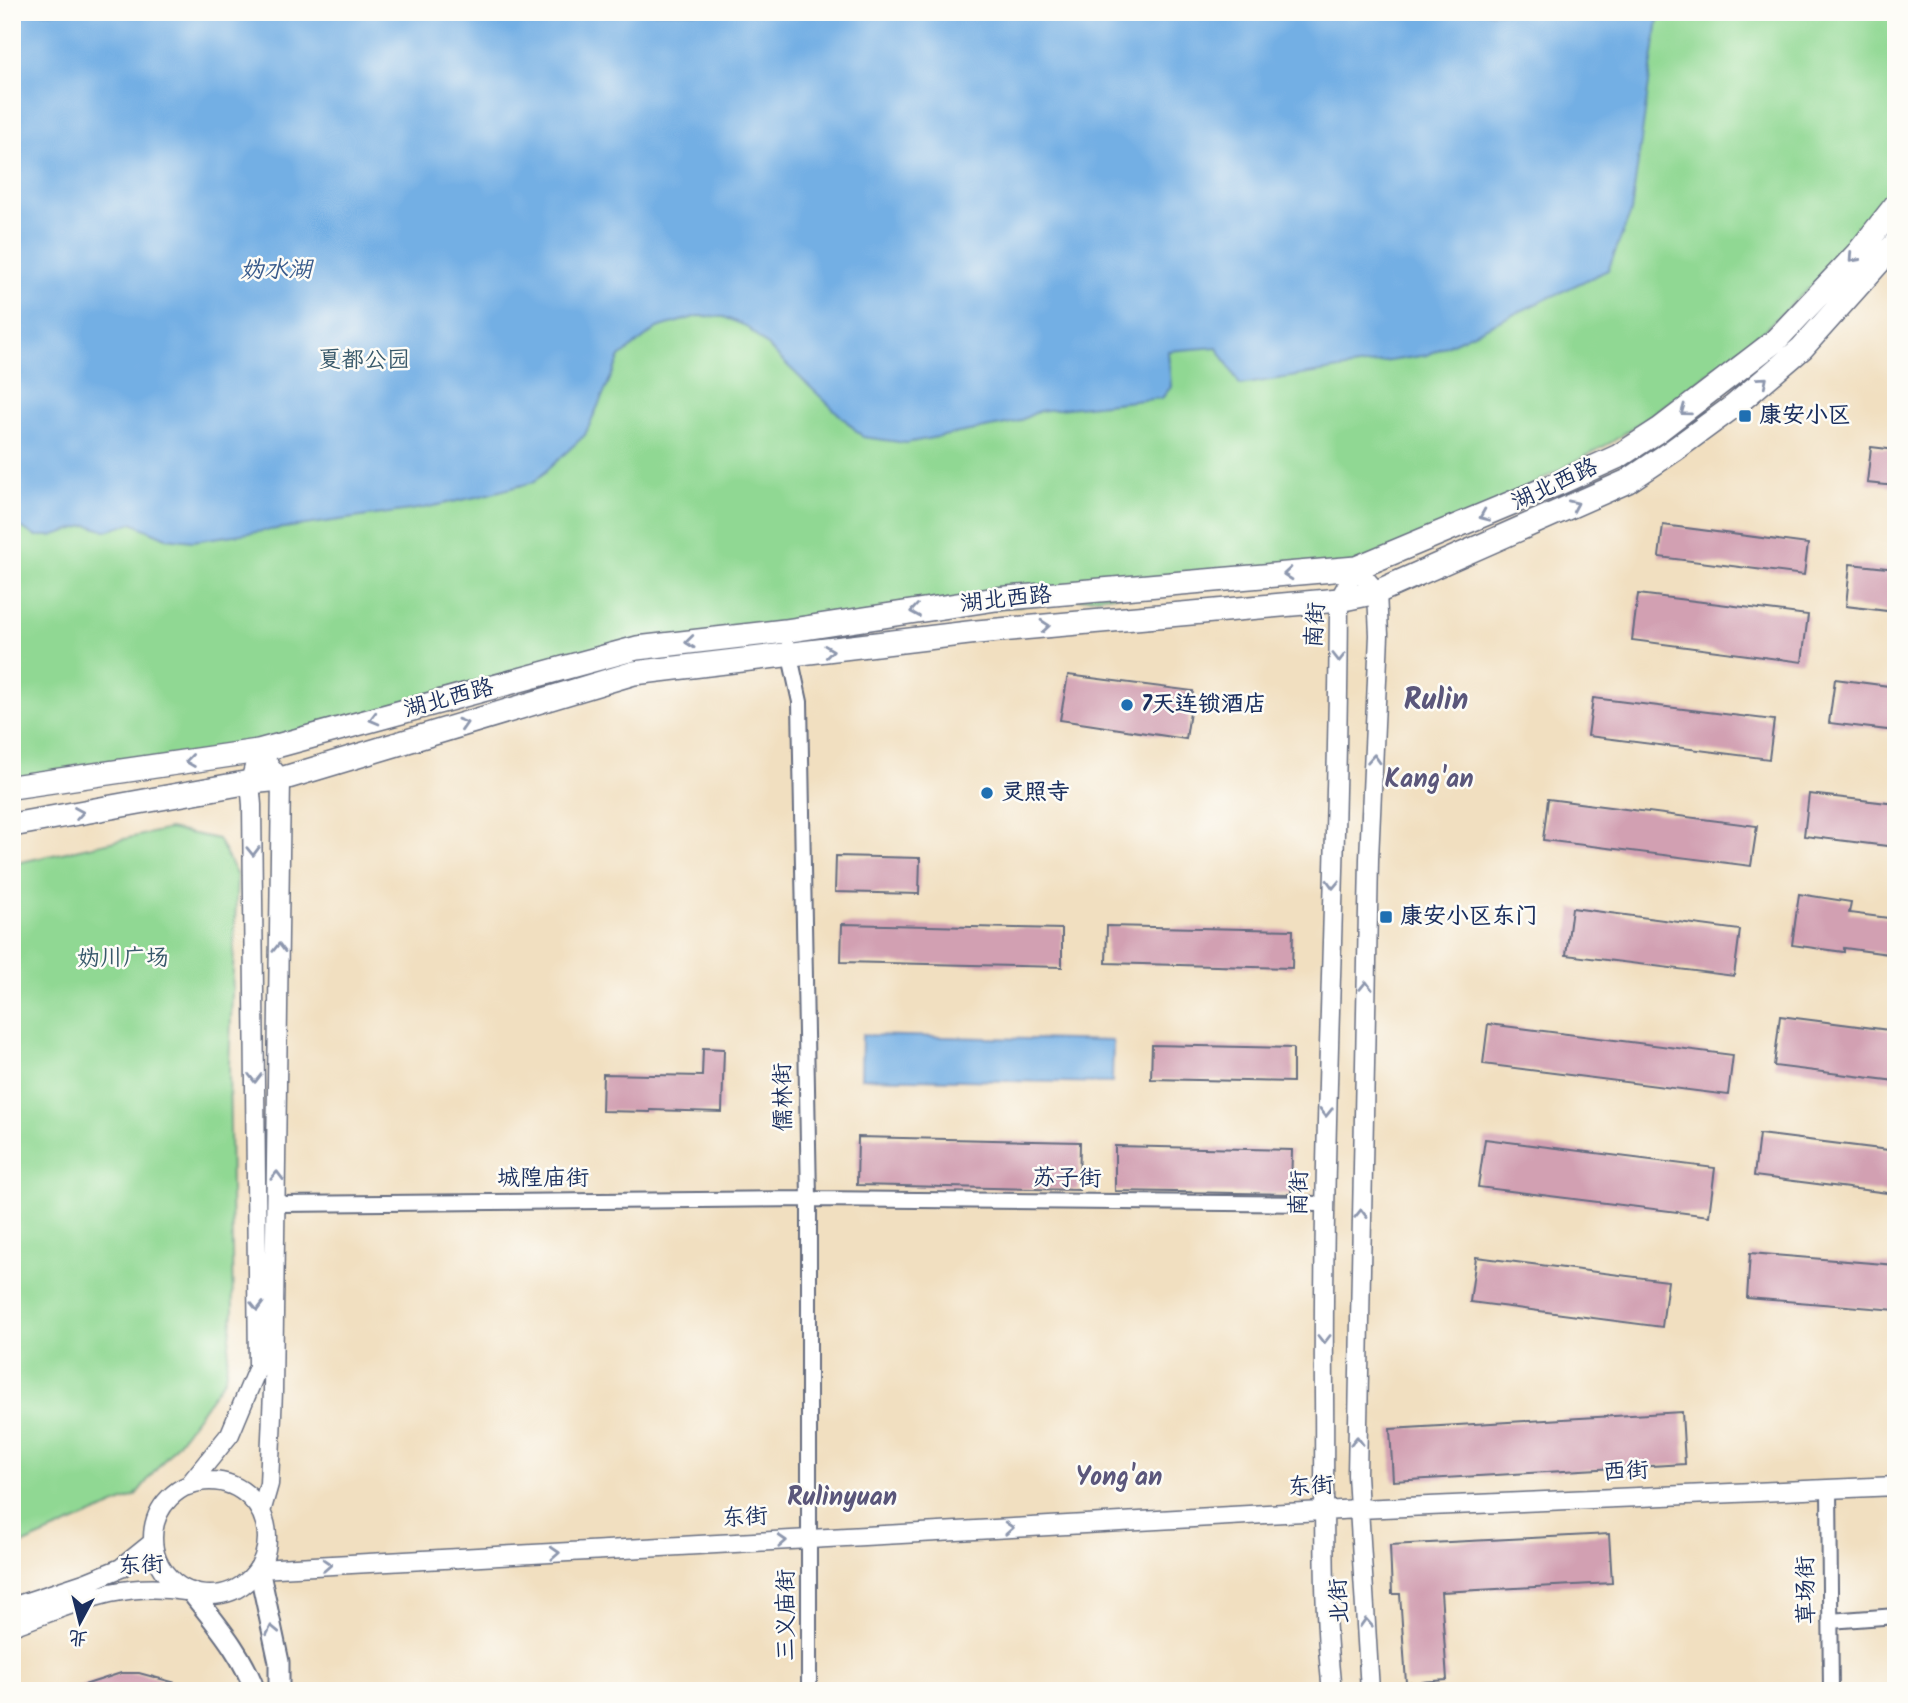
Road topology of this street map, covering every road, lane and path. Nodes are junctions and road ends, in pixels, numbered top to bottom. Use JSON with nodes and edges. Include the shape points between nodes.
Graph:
{"nodes":[{"id":1,"x":1896,"y":205,"type":"edge"},
{"id":2,"x":1896,"y":243,"type":"edge"},
{"id":3,"x":1356,"y":568,"type":"junction"},
{"id":4,"x":1377,"y":592,"type":"junction"},
{"id":5,"x":1339,"y":600,"type":"junction"},
{"id":6,"x":785,"y":631,"type":"junction"},
{"id":7,"x":790,"y":656,"type":"junction"},
{"id":8,"x":258,"y":751,"type":"junction"},
{"id":9,"x":281,"y":779,"type":"junction"},
{"id":10,"x":250,"y":782,"type":"junction"},
{"id":11,"x":12,"y":787,"type":"edge"},
{"id":12,"x":12,"y":825,"type":"edge"},
{"id":13,"x":809,"y":1199,"type":"junction"},
{"id":14,"x":276,"y":1204,"type":"junction"},
{"id":15,"x":1324,"y":1204,"type":"junction"},
{"id":16,"x":188,"y":1486,"type":"junction"},
{"id":17,"x":1896,"y":1486,"type":"edge"},
{"id":18,"x":1829,"y":1488,"type":"junction"},
{"id":19,"x":1359,"y":1509,"type":"junction"},
{"id":20,"x":1325,"y":1511,"type":"junction"},
{"id":21,"x":261,"y":1512,"type":"junction"},
{"id":22,"x":810,"y":1539,"type":"junction"},
{"id":23,"x":152,"y":1543,"type":"junction"},
{"id":24,"x":259,"y":1569,"type":"junction"},
{"id":25,"x":192,"y":1593,"type":"junction"},
{"id":26,"x":12,"y":1607,"type":"edge"},
{"id":27,"x":1896,"y":1616,"type":"edge"},
{"id":28,"x":1830,"y":1621,"type":"junction"},
{"id":29,"x":12,"y":1626,"type":"edge"},
{"id":30,"x":255,"y":1691,"type":"edge"},
{"id":31,"x":279,"y":1691,"type":"edge"},
{"id":32,"x":809,"y":1691,"type":"edge"},
{"id":33,"x":1332,"y":1691,"type":"edge"},
{"id":34,"x":1370,"y":1691,"type":"edge"},
{"id":35,"x":1831,"y":1691,"type":"edge"}],
"edges":[{"from":1,"to":3,"type":"main road","name":"湖北西路","one_way":true,"via":[[1858,253],[1775,341],[1659,430],[1619,456]]},
{"from":4,"to":2,"type":"main road","name":"湖北西路","one_way":true,"via":[[1628,481],[1663,458],[1802,348]]},
{"from":3,"to":4,"type":"street"},
{"from":3,"to":5,"type":"street","name":"南街"},
{"from":3,"to":6,"type":"main road","name":"湖北西路","one_way":true,"via":[[996,599]]},
{"from":4,"to":5,"type":"main road","name":"湖北西路"},
{"from":19,"to":4,"type":"street","one_way":true,"via":[[1362,1164]]},
{"from":7,"to":5,"type":"main road","name":"湖北西路","one_way":true,"via":[[978,632]]},
{"from":5,"to":15,"type":"street","name":"南街","one_way":true},
{"from":6,"to":7,"type":"street","name":"儒林街"},
{"from":6,"to":8,"type":"main road","name":"湖北西路","one_way":true,"via":[[637,648]]},
{"from":9,"to":7,"type":"main road","name":"湖北西路","one_way":true,"via":[[634,673]]},
{"from":7,"to":13,"type":"street","name":"儒林街","via":[[800,702]]},
{"from":8,"to":9,"type":"street"},
{"from":8,"to":10,"type":"street"},
{"from":8,"to":11,"type":"main road","name":"湖北西路","one_way":true},
{"from":9,"to":10,"type":"main road","name":"湖北西路"},
{"from":14,"to":9,"type":"street","one_way":true},
{"from":12,"to":10,"type":"main road","name":"湖北西路","one_way":true},
{"from":10,"to":16,"type":"street","one_way":true,"via":[[258,1367],[230,1434]]},
{"from":13,"to":14,"type":"street","name":"城隍庙街"},
{"from":13,"to":15,"type":"street","name":"苏子街"},
{"from":13,"to":22,"type":"street","name":"儒林街"},
{"from":14,"to":21,"type":"street","via":[[269,1484]]},
{"from":15,"to":20,"type":"street","name":"南街","one_way":true},
{"from":16,"to":21,"type":"street","via":[[205,1481],[227,1484],[247,1494]]},
{"from":16,"to":23,"type":"street","via":[[166,1501],[155,1521]]},
{"from":17,"to":18,"type":"street","name":"西街"},
{"from":18,"to":19,"type":"street","name":"西街"},
{"from":18,"to":28,"type":"street","name":"草场街"},
{"from":19,"to":20,"type":"street","name":"东街"},
{"from":34,"to":19,"type":"street","name":"北街","one_way":true},
{"from":22,"to":20,"type":"street","name":"东街","one_way":true},
{"from":20,"to":33,"type":"street","name":"北街"},
{"from":21,"to":24,"type":"street","via":[[267,1533]]},
{"from":24,"to":22,"type":"street","name":"东街","one_way":true},
{"from":22,"to":32,"type":"street","name":"三义庙街"},
{"from":23,"to":25,"type":"street","via":[[159,1564],[173,1582]]},
{"from":23,"to":26,"type":"street","name":"东街","via":[[121,1568]]},
{"from":24,"to":25,"type":"street","via":[[237,1589],[215,1596]]},
{"from":31,"to":24,"type":"main road","one_way":true,"via":[[279,1662]]},
{"from":25,"to":29,"type":"street","name":"东街","via":[[132,1588],[106,1592]]},
{"from":25,"to":30,"type":"main road","via":[[235,1649]]},
{"from":27,"to":28,"type":"street"},
{"from":28,"to":35,"type":"street","name":"草场街"}]}
